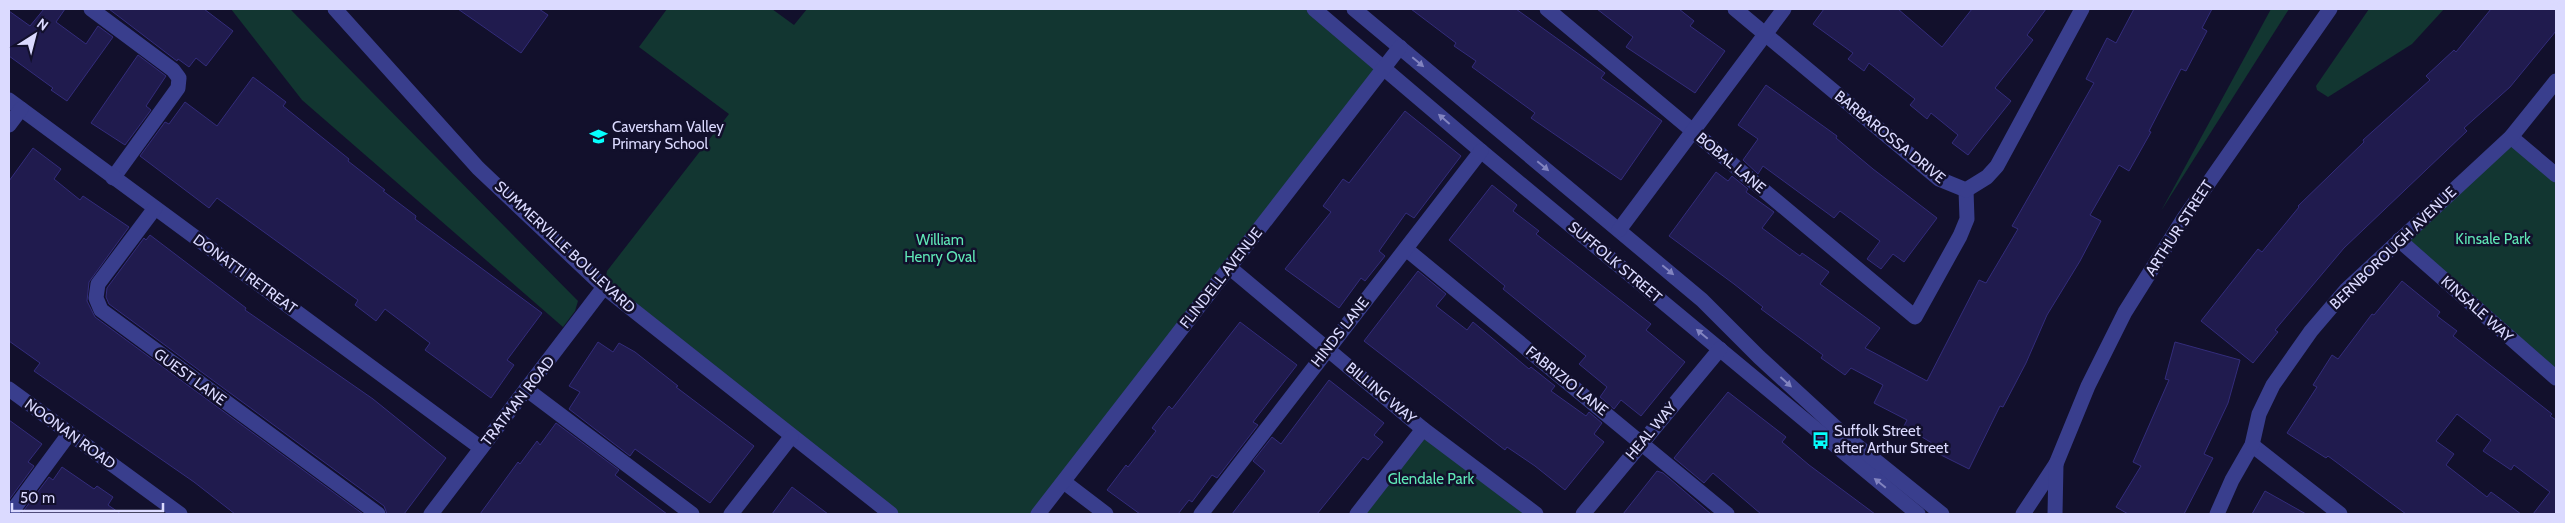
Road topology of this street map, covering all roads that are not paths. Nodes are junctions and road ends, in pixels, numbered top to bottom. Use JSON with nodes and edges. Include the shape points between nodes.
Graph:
{"nodes":[{"id":1,"x":91,"y":9,"type":"edge"},
{"id":2,"x":335,"y":9,"type":"edge"},
{"id":3,"x":1314,"y":9,"type":"edge"},
{"id":4,"x":1354,"y":9,"type":"edge"},
{"id":5,"x":1547,"y":9,"type":"edge"},
{"id":6,"x":1735,"y":9,"type":"edge"},
{"id":7,"x":1784,"y":9,"type":"edge"},
{"id":8,"x":2082,"y":9,"type":"edge"},
{"id":9,"x":2330,"y":9,"type":"edge"},
{"id":10,"x":1766,"y":34,"type":"junction"},
{"id":11,"x":1400,"y":47,"type":"junction"},
{"id":12,"x":1384,"y":67,"type":"junction"},
{"id":13,"x":2556,"y":81,"type":"edge"},
{"id":14,"x":15,"y":104,"type":"edge"},
{"id":15,"x":9,"y":125,"type":"edge"},
{"id":16,"x":1694,"y":131,"type":"junction"},
{"id":17,"x":2511,"y":137,"type":"junction"},
{"id":18,"x":1481,"y":151,"type":"junction"},
{"id":19,"x":2556,"y":175,"type":"edge"},
{"id":20,"x":113,"y":178,"type":"junction"},
{"id":21,"x":1966,"y":190,"type":"junction"},
{"id":22,"x":155,"y":208,"type":"junction"},
{"id":23,"x":1619,"y":230,"type":"junction"},
{"id":24,"x":2399,"y":240,"type":"junction"},
{"id":25,"x":1406,"y":249,"type":"junction"},
{"id":26,"x":1229,"y":267,"type":"junction"},
{"id":27,"x":604,"y":287,"type":"junction"},
{"id":28,"x":1328,"y":348,"type":"junction"},
{"id":29,"x":1720,"y":349,"type":"junction"},
{"id":30,"x":2556,"y":378,"type":"edge"},
{"id":31,"x":9,"y":389,"type":"edge"},
{"id":32,"x":526,"y":389,"type":"junction"},
{"id":33,"x":1423,"y":429,"type":"junction"},
{"id":34,"x":69,"y":434,"type":"junction"},
{"id":35,"x":791,"y":437,"type":"junction"},
{"id":36,"x":1641,"y":442,"type":"junction"},
{"id":37,"x":2252,"y":445,"type":"junction"},
{"id":38,"x":481,"y":448,"type":"junction"},
{"id":39,"x":2056,"y":464,"type":"junction"},
{"id":40,"x":1064,"y":482,"type":"junction"},
{"id":41,"x":1041,"y":513,"type":"edge"},
{"id":42,"x":10,"y":514,"type":"edge"},
{"id":43,"x":180,"y":514,"type":"edge"},
{"id":44,"x":378,"y":514,"type":"edge"},
{"id":45,"x":431,"y":514,"type":"edge"},
{"id":46,"x":692,"y":514,"type":"edge"},
{"id":47,"x":731,"y":514,"type":"edge"},
{"id":48,"x":891,"y":514,"type":"edge"},
{"id":49,"x":1106,"y":514,"type":"edge"},
{"id":50,"x":1201,"y":514,"type":"edge"},
{"id":51,"x":1358,"y":514,"type":"edge"},
{"id":52,"x":1536,"y":514,"type":"edge"},
{"id":53,"x":1583,"y":514,"type":"edge"},
{"id":54,"x":1727,"y":514,"type":"edge"},
{"id":55,"x":1918,"y":514,"type":"edge"},
{"id":56,"x":1942,"y":514,"type":"edge"},
{"id":57,"x":2023,"y":514,"type":"edge"},
{"id":58,"x":2055,"y":514,"type":"edge"},
{"id":59,"x":2217,"y":514,"type":"edge"},
{"id":60,"x":2340,"y":514,"type":"edge"}],
"edges":[{"from":1,"to":20,"type":"street","via":[[169,66],[179,78],[178,88]]},
{"from":2,"to":27,"type":"street","name":"SUMMERVILLE BOULEVARD","via":[[478,168]]},
{"from":3,"to":12,"type":"street","name":"SUFFOLK STREET"},
{"from":4,"to":11,"type":"street","name":"SUFFOLK STREET"},
{"from":5,"to":16,"type":"street","name":"BOBAL LANE"},
{"from":6,"to":10,"type":"street","name":"BARBAROSSA DRIVE"},
{"from":7,"to":10,"type":"street"},
{"from":8,"to":21,"type":"street","via":[[1998,166]]},
{"from":9,"to":39,"type":"street","name":"ARTHUR STREET","via":[[2204,188],[2126,312],[2088,386]]},
{"from":10,"to":16,"type":"street"},
{"from":10,"to":21,"type":"street","name":"BARBAROSSA DRIVE","via":[[1939,179]]},
{"from":11,"to":12,"type":"street","name":"FLINDELL AVENUE"},
{"from":11,"to":23,"type":"street","name":"SUFFOLK STREET","one_way":true},
{"from":18,"to":12,"type":"street","name":"SUFFOLK STREET","one_way":true},
{"from":12,"to":26,"type":"street","name":"FLINDELL AVENUE"},
{"from":13,"to":17,"type":"street","name":"BERNBOROUGH AVENUE"},
{"from":14,"to":15,"type":"street"},
{"from":14,"to":20,"type":"street","name":"DONATTI RETREAT"},
{"from":16,"to":21,"type":"street","name":"BOBAL LANE","via":[[1915,317],[1960,236],[1966,219]]},
{"from":16,"to":23,"type":"street"},
{"from":17,"to":19,"type":"street"},
{"from":17,"to":24,"type":"street","name":"BERNBOROUGH AVENUE"},
{"from":18,"to":25,"type":"street","name":"HINDS LANE"},
{"from":29,"to":18,"type":"street","name":"SUFFOLK STREET","one_way":true},
{"from":20,"to":22,"type":"street","name":"DONATTI RETREAT"},
{"from":22,"to":38,"type":"street","name":"DONATTI RETREAT"},
{"from":22,"to":44,"type":"street","name":"GUEST LANE","via":[[98,284],[96,298],[101,310]]},
{"from":23,"to":56,"type":"street","name":"SUFFOLK STREET","one_way":true,"via":[[1702,300],[1844,435]]},
{"from":24,"to":30,"type":"street","name":"KINSALE WAY"},
{"from":24,"to":37,"type":"street","name":"BERNBOROUGH AVENUE","via":[[2346,290],[2310,331],[2273,385],[2259,414]]},
{"from":25,"to":28,"type":"street","name":"HINDS LANE"},
{"from":25,"to":36,"type":"street","name":"FABRIZIO LANE"},
{"from":26,"to":28,"type":"street","name":"BILLING WAY"},
{"from":26,"to":40,"type":"street","name":"FLINDELL AVENUE"},
{"from":27,"to":32,"type":"street","name":"TRATMAN ROAD"},
{"from":27,"to":35,"type":"street","name":"SUMMERVILLE BOULEVARD"},
{"from":28,"to":33,"type":"street","name":"BILLING WAY"},
{"from":28,"to":50,"type":"street","name":"HINDS LANE"},
{"from":29,"to":36,"type":"street","name":"HEAL WAY"},
{"from":55,"to":29,"type":"street","name":"SUFFOLK STREET","one_way":true},
{"from":31,"to":34,"type":"street","name":"NOONAN ROAD"},
{"from":32,"to":38,"type":"street","name":"TRATMAN ROAD"},
{"from":32,"to":46,"type":"street"},
{"from":33,"to":51,"type":"street"},
{"from":33,"to":52,"type":"street","name":"BILLING WAY"},
{"from":34,"to":42,"type":"street"},
{"from":34,"to":43,"type":"street","name":"NOONAN ROAD"},
{"from":35,"to":47,"type":"street"},
{"from":35,"to":48,"type":"street","name":"SUMMERVILLE BOULEVARD"},
{"from":36,"to":53,"type":"street","name":"HEAL WAY"},
{"from":36,"to":54,"type":"street","name":"FABRIZIO LANE"},
{"from":37,"to":59,"type":"street","name":"BERNBOROUGH AVENUE"},
{"from":37,"to":60,"type":"street"},
{"from":38,"to":45,"type":"street","name":"TRATMAN ROAD"},
{"from":39,"to":57,"type":"street","name":"ARTHUR STREET"},
{"from":39,"to":58,"type":"street","name":"ARTHUR STREET"},
{"from":40,"to":41,"type":"street","name":"FLINDELL AVENUE"},
{"from":40,"to":49,"type":"street"}]}
